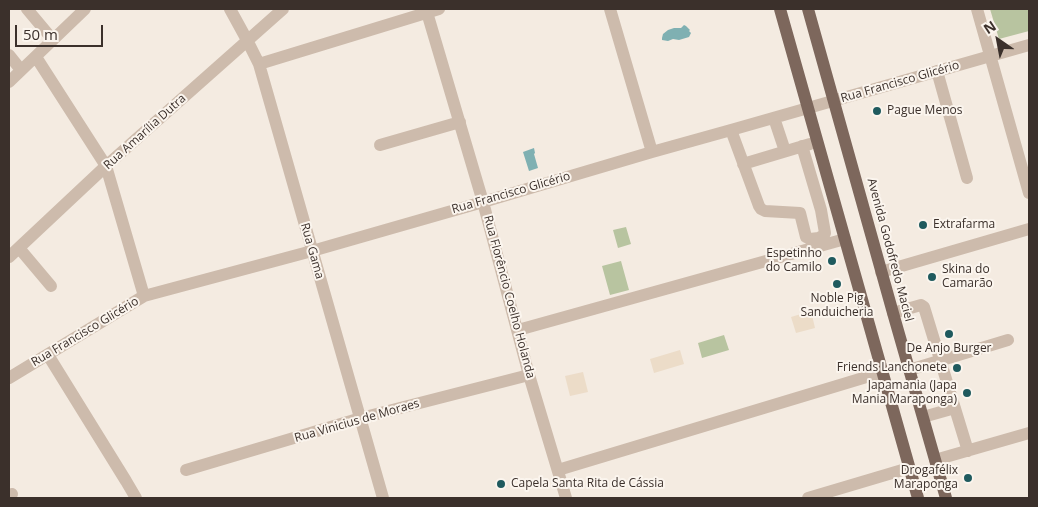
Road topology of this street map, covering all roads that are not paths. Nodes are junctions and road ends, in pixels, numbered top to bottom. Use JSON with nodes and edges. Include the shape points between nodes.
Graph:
{"nodes":[{"id":1,"x":27,"y":9,"type":"edge"},
{"id":2,"x":85,"y":9,"type":"edge"},
{"id":3,"x":230,"y":9,"type":"edge"},
{"id":4,"x":282,"y":9,"type":"edge"},
{"id":5,"x":610,"y":9,"type":"edge"},
{"id":6,"x":780,"y":9,"type":"edge"},
{"id":7,"x":808,"y":9,"type":"edge"},
{"id":8,"x":977,"y":9,"type":"edge"},
{"id":9,"x":431,"y":10,"type":"edge"},
{"id":10,"x":53,"y":40,"type":"junction"},
{"id":11,"x":247,"y":40,"type":"junction"},
{"id":12,"x":1029,"y":44,"type":"edge"},
{"id":13,"x":9,"y":54,"type":"edge"},
{"id":14,"x":36,"y":56,"type":"junction"},
{"id":15,"x":990,"y":56,"type":"junction"},
{"id":16,"x":259,"y":64,"type":"junction"},
{"id":17,"x":21,"y":70,"type":"junction"},
{"id":18,"x":937,"y":71,"type":"junction"},
{"id":19,"x":9,"y":82,"type":"edge"},
{"id":20,"x":834,"y":100,"type":"junction"},
{"id":21,"x":808,"y":108,"type":"junction"},
{"id":22,"x":774,"y":118,"type":"junction"},
{"id":23,"x":460,"y":122,"type":"junction"},
{"id":24,"x":731,"y":130,"type":"junction"},
{"id":25,"x":818,"y":142,"type":"junction"},
{"id":26,"x":380,"y":145,"type":"dead end"},
{"id":27,"x":802,"y":146,"type":"junction"},
{"id":28,"x":785,"y":151,"type":"junction"},
{"id":29,"x":652,"y":152,"type":"junction"},
{"id":30,"x":743,"y":164,"type":"junction"},
{"id":31,"x":106,"y":166,"type":"junction"},
{"id":32,"x":967,"y":178,"type":"dead end"},
{"id":33,"x":1029,"y":194,"type":"edge"},
{"id":34,"x":483,"y":202,"type":"junction"},
{"id":35,"x":836,"y":206,"type":"junction"},
{"id":36,"x":821,"y":210,"type":"junction"},
{"id":37,"x":800,"y":214,"type":"junction"},
{"id":38,"x":1029,"y":229,"type":"edge"},
{"id":39,"x":845,"y":239,"type":"junction"},
{"id":40,"x":820,"y":242,"type":"junction"},
{"id":41,"x":12,"y":251,"type":"edge"},
{"id":42,"x":312,"y":251,"type":"junction"},
{"id":43,"x":881,"y":272,"type":"junction"},
{"id":44,"x":51,"y":286,"type":"dead end"},
{"id":45,"x":144,"y":296,"type":"junction"},
{"id":46,"x":893,"y":313,"type":"junction"},
{"id":47,"x":518,"y":330,"type":"junction"},
{"id":48,"x":1008,"y":340,"type":"dead end"},
{"id":49,"x":48,"y":355,"type":"junction"},
{"id":50,"x":940,"y":361,"type":"junction"},
{"id":51,"x":909,"y":370,"type":"junction"},
{"id":52,"x":883,"y":372,"type":"junction"},
{"id":53,"x":530,"y":375,"type":"junction"},
{"id":54,"x":9,"y":378,"type":"edge"},
{"id":55,"x":955,"y":408,"type":"junction"},
{"id":56,"x":923,"y":417,"type":"junction"},
{"id":57,"x":360,"y":418,"type":"junction"},
{"id":58,"x":1029,"y":433,"type":"edge"},
{"id":59,"x":968,"y":451,"type":"junction"},
{"id":60,"x":935,"y":460,"type":"junction"},
{"id":61,"x":909,"y":468,"type":"junction"},
{"id":62,"x":186,"y":470,"type":"dead end"},
{"id":63,"x":558,"y":470,"type":"junction"},
{"id":64,"x":136,"y":498,"type":"edge"},
{"id":65,"x":383,"y":498,"type":"edge"},
{"id":66,"x":566,"y":498,"type":"edge"},
{"id":67,"x":808,"y":498,"type":"edge"},
{"id":68,"x":918,"y":498,"type":"edge"},
{"id":69,"x":946,"y":498,"type":"edge"}],
"edges":[{"from":1,"to":10,"type":"street"},
{"from":2,"to":10,"type":"street"},
{"from":3,"to":11,"type":"street","name":"Rua Gama"},
{"from":4,"to":11,"type":"street","name":"Rua Amarília Dutra"},
{"from":5,"to":29,"type":"street"},
{"from":6,"to":21,"type":"main road"},
{"from":7,"to":20,"type":"main road","name":"Avenida Godofredo Maciel"},
{"from":8,"to":15,"type":"street"},
{"from":9,"to":16,"type":"street"},
{"from":9,"to":23,"type":"street","name":"Rua Florêncio Coelho Holanda"},
{"from":10,"to":14,"type":"street"},
{"from":11,"to":16,"type":"street","name":"Rua Gama"},
{"from":11,"to":31,"type":"street","name":"Rua Amarília Dutra"},
{"from":12,"to":15,"type":"street","name":"Rua Francisco Glicério"},
{"from":13,"to":17,"type":"street"},
{"from":14,"to":17,"type":"street"},
{"from":14,"to":31,"type":"street"},
{"from":15,"to":18,"type":"street","name":"Rua Francisco Glicério"},
{"from":15,"to":33,"type":"street"},
{"from":16,"to":42,"type":"street","name":"Rua Gama"},
{"from":17,"to":19,"type":"street"},
{"from":18,"to":20,"type":"street","name":"Rua Francisco Glicério"},
{"from":18,"to":32,"type":"street"},
{"from":20,"to":21,"type":"street","name":"Rua Francisco Glicério"},
{"from":20,"to":43,"type":"main road","name":"Avenida Godofredo Maciel"},
{"from":21,"to":22,"type":"street","name":"Rua Francisco Glicério"},
{"from":21,"to":25,"type":"main road"},
{"from":22,"to":24,"type":"street","name":"Rua Francisco Glicério"},
{"from":22,"to":28,"type":"street"},
{"from":23,"to":26,"type":"street"},
{"from":23,"to":34,"type":"street","name":"Rua Florêncio Coelho Holanda"},
{"from":24,"to":29,"type":"street","name":"Rua Francisco Glicério"},
{"from":24,"to":30,"type":"street"},
{"from":25,"to":27,"type":"street"},
{"from":25,"to":35,"type":"main road"},
{"from":27,"to":28,"type":"street"},
{"from":27,"to":36,"type":"street"},
{"from":28,"to":30,"type":"street"},
{"from":29,"to":34,"type":"street","name":"Rua Francisco Glicério"},
{"from":30,"to":37,"type":"street","via":[[761,209]]},
{"from":31,"to":41,"type":"street","name":"Rua Amarília Dutra"},
{"from":31,"to":45,"type":"street"},
{"from":34,"to":42,"type":"street","name":"Rua Francisco Glicério"},
{"from":34,"to":47,"type":"street","name":"Rua Florêncio Coelho Holanda"},
{"from":35,"to":36,"type":"street"},
{"from":35,"to":39,"type":"main road"},
{"from":36,"to":37,"type":"street"},
{"from":36,"to":40,"type":"street","via":[[825,233]]},
{"from":37,"to":40,"type":"street","via":[[806,237]]},
{"from":38,"to":43,"type":"street"},
{"from":39,"to":40,"type":"street"},
{"from":39,"to":52,"type":"main road"},
{"from":40,"to":47,"type":"street"},
{"from":41,"to":44,"type":"street"},
{"from":42,"to":45,"type":"street","name":"Rua Francisco Glicério"},
{"from":42,"to":57,"type":"street","name":"Rua Gama"},
{"from":43,"to":46,"type":"main road","name":"Avenida Godofredo Maciel"},
{"from":45,"to":49,"type":"street","name":"Rua Francisco Glicério"},
{"from":46,"to":50,"type":"street","via":[[921,305],[924,307]]},
{"from":46,"to":51,"type":"main road","name":"Avenida Godofredo Maciel"},
{"from":47,"to":53,"type":"street","name":"Rua Florêncio Coelho Holanda"},
{"from":48,"to":50,"type":"street"},
{"from":49,"to":54,"type":"street","name":"Rua Francisco Glicério"},
{"from":49,"to":64,"type":"street"},
{"from":50,"to":51,"type":"street"},
{"from":50,"to":55,"type":"street"},
{"from":51,"to":56,"type":"main road","name":"Avenida Godofredo Maciel"},
{"from":52,"to":61,"type":"main road"},
{"from":52,"to":63,"type":"street"},
{"from":53,"to":57,"type":"street","name":"Rua Vinicius de Moraes"},
{"from":53,"to":63,"type":"street","name":"Rua Florêncio Coelho Holanda"},
{"from":55,"to":56,"type":"street"},
{"from":55,"to":59,"type":"street"},
{"from":56,"to":60,"type":"main road","name":"Avenida Godofredo Maciel"},
{"from":57,"to":62,"type":"street","name":"Rua Vinicius de Moraes","via":[[261,453]]},
{"from":57,"to":65,"type":"street","name":"Rua Gama"},
{"from":58,"to":59,"type":"street"},
{"from":59,"to":60,"type":"street"},
{"from":60,"to":69,"type":"main road","name":"Avenida Godofredo Maciel"},
{"from":61,"to":67,"type":"street"},
{"from":61,"to":68,"type":"main road"},
{"from":63,"to":66,"type":"street","name":"Rua Florêncio Coelho Holanda"}]}
